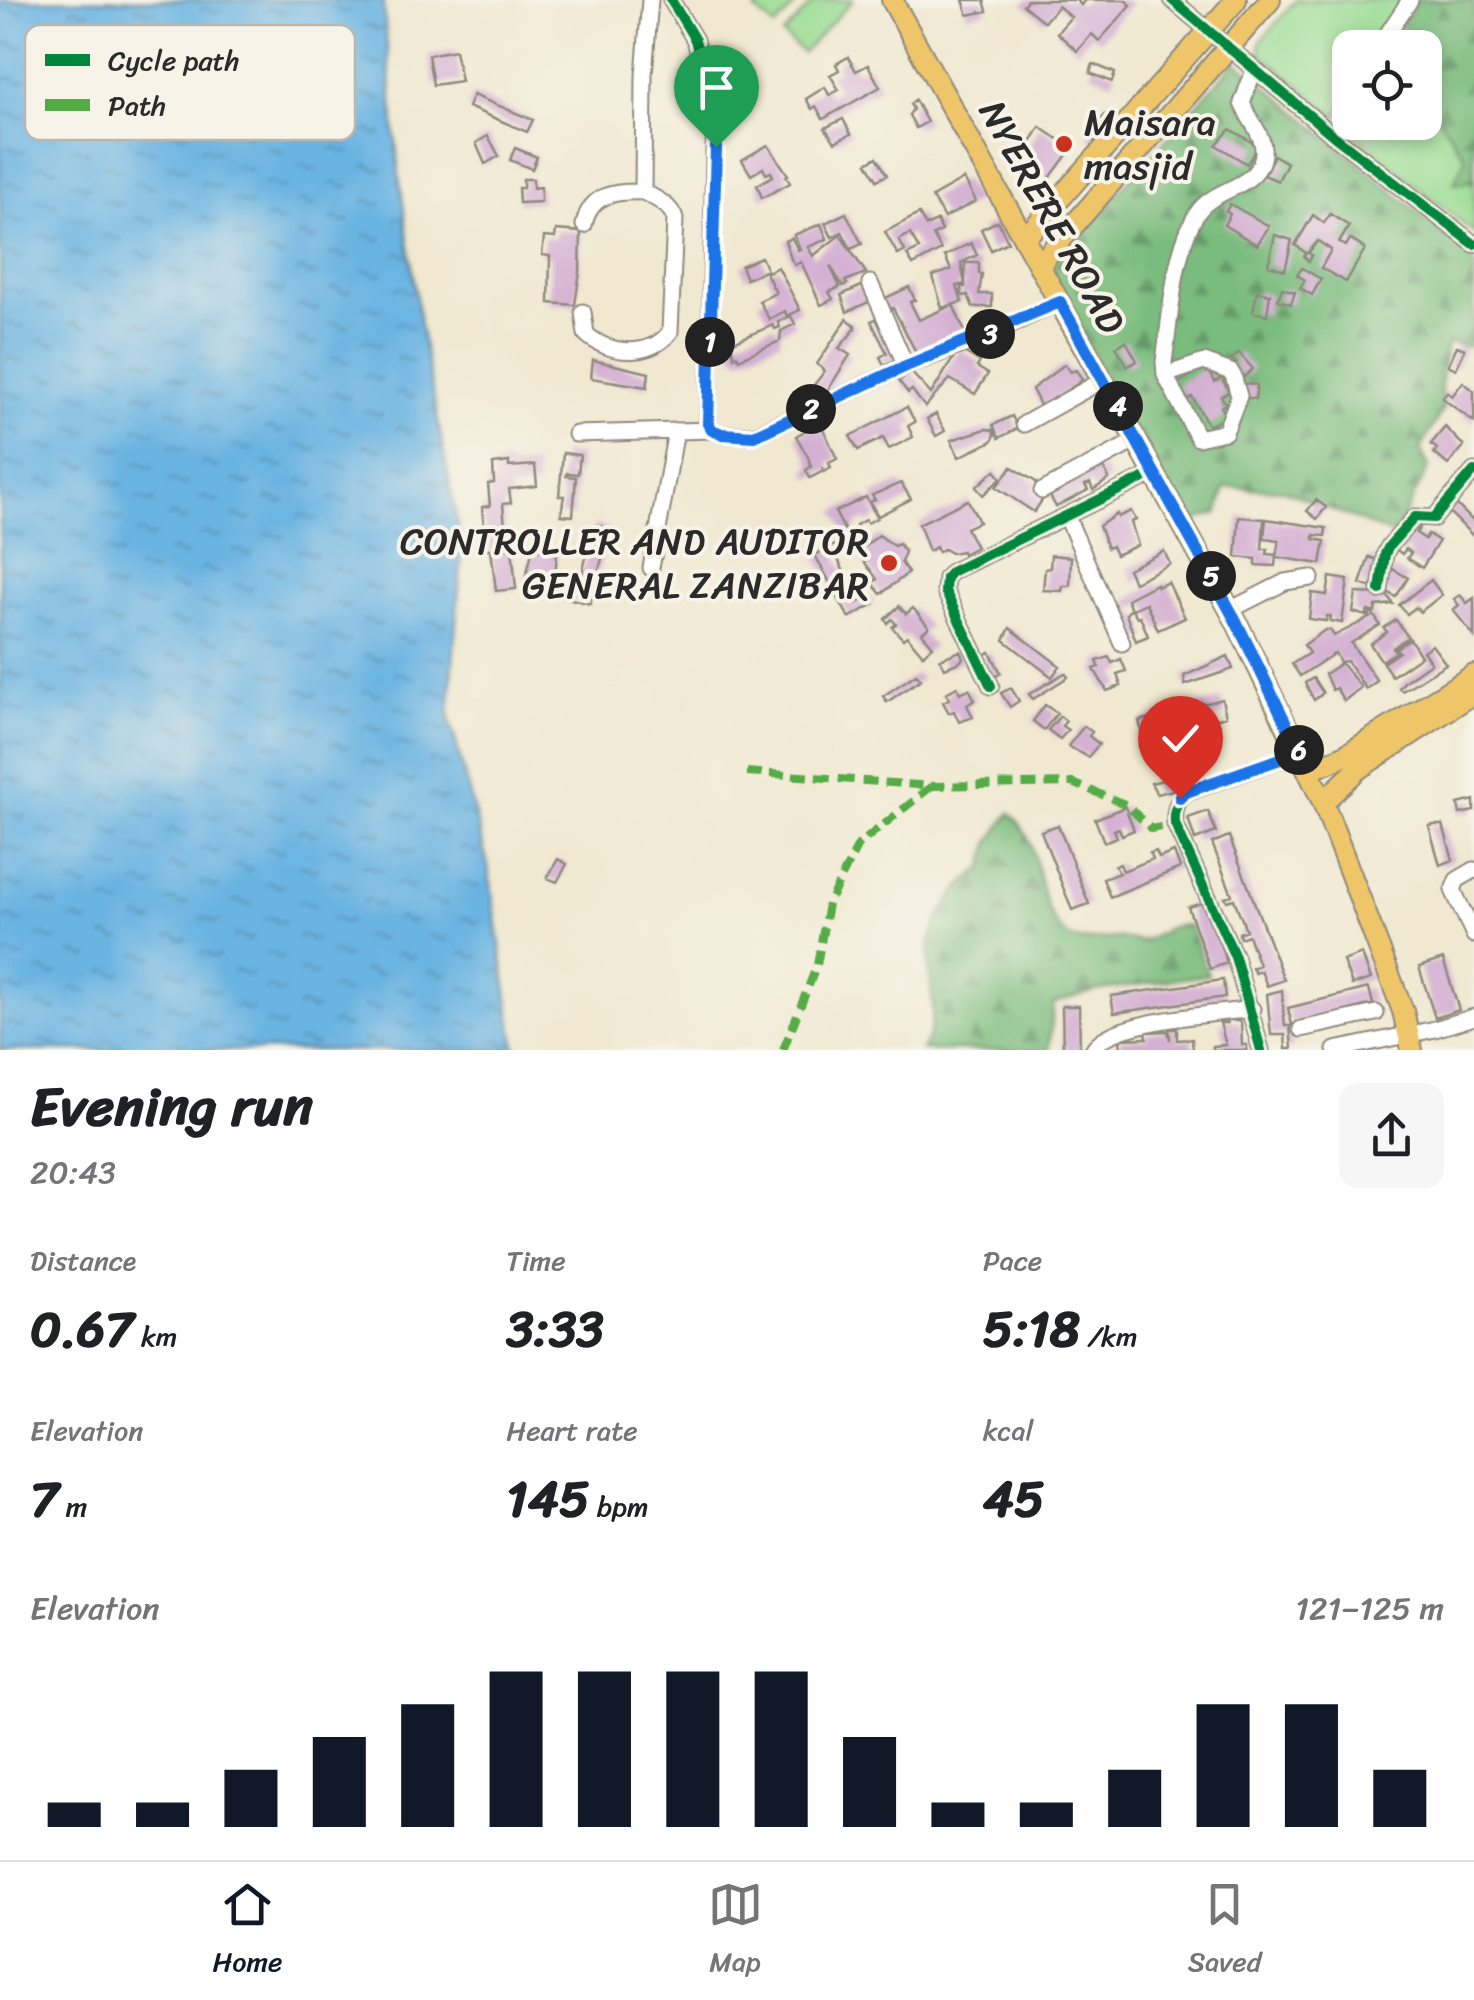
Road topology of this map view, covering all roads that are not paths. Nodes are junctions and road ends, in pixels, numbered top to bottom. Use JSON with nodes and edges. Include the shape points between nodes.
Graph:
{"nodes":[{"id":1,"x":650,"y":0,"type":"edge"},
{"id":2,"x":670,"y":0,"type":"edge"},
{"id":3,"x":892,"y":0,"type":"edge"},
{"id":4,"x":1172,"y":0,"type":"edge"},
{"id":5,"x":1236,"y":0,"type":"edge"},
{"id":6,"x":1270,"y":0,"type":"edge"},
{"id":7,"x":1410,"y":0,"type":"edge"},
{"id":8,"x":1390,"y":30,"type":"edge"},
{"id":9,"x":1208,"y":31,"type":"junction"},
{"id":10,"x":1228,"y":48,"type":"junction"},
{"id":11,"x":1254,"y":70,"type":"junction"},
{"id":12,"x":1332,"y":135,"type":"edge"},
{"id":13,"x":1339,"y":140,"type":"edge"},
{"id":14,"x":643,"y":192,"type":"junction"},
{"id":15,"x":584,"y":225,"type":"dead end"},
{"id":16,"x":1024,"y":239,"type":"junction"},
{"id":17,"x":1474,"y":244,"type":"edge"},
{"id":18,"x":1039,"y":265,"type":"junction"},
{"id":19,"x":870,"y":283,"type":"dead end"},
{"id":20,"x":1060,"y":302,"type":"junction"},
{"id":21,"x":583,"y":312,"type":"dead end"},
{"id":22,"x":906,"y":366,"type":"junction"},
{"id":23,"x":1164,"y":375,"type":"junction"},
{"id":24,"x":1103,"y":380,"type":"junction"},
{"id":25,"x":1024,"y":424,"type":"dead end"},
{"id":26,"x":712,"y":430,"type":"junction"},
{"id":27,"x":676,"y":431,"type":"junction"},
{"id":28,"x":576,"y":434,"type":"dead end"},
{"id":29,"x":1137,"y":440,"type":"junction"},
{"id":30,"x":1474,"y":470,"type":"edge"},
{"id":31,"x":1154,"y":473,"type":"junction"},
{"id":32,"x":1042,"y":491,"type":"dead end"},
{"id":33,"x":1067,"y":517,"type":"junction"},
{"id":34,"x":651,"y":568,"type":"dead end"},
{"id":35,"x":1311,"y":578,"type":"dead end"},
{"id":36,"x":1380,"y":590,"type":"dead end"},
{"id":37,"x":1230,"y":610,"type":"junction"},
{"id":38,"x":1122,"y":643,"type":"dead end"},
{"id":39,"x":1474,"y":675,"type":"edge"},
{"id":40,"x":991,"y":686,"type":"dead end"},
{"id":41,"x":1474,"y":693,"type":"edge"},
{"id":42,"x":1304,"y":762,"type":"junction"},
{"id":43,"x":1323,"y":802,"type":"junction"},
{"id":44,"x":1474,"y":870,"type":"edge"},
{"id":45,"x":1474,"y":935,"type":"edge"},
{"id":46,"x":1252,"y":1009,"type":"junction"},
{"id":47,"x":1376,"y":1013,"type":"dead end"},
{"id":48,"x":1474,"y":1016,"type":"edge"},
{"id":49,"x":1352,"y":1018,"type":"junction"},
{"id":50,"x":1301,"y":1029,"type":"dead end"},
{"id":51,"x":1115,"y":1032,"type":"junction"},
{"id":52,"x":1416,"y":1041,"type":"edge"},
{"id":53,"x":1358,"y":1044,"type":"junction"},
{"id":54,"x":1093,"y":1050,"type":"edge"},
{"id":55,"x":1112,"y":1050,"type":"edge"},
{"id":56,"x":1261,"y":1050,"type":"edge"},
{"id":57,"x":1336,"y":1050,"type":"edge"}],
"edges":[{"from":1,"to":14,"type":"street"},
{"from":2,"to":26,"type":"street","via":[[695,40],[715,110]]},
{"from":3,"to":16,"type":"main road","name":"NYERERE ROAD"},
{"from":4,"to":9,"type":"street"},
{"from":5,"to":9,"type":"main road"},
{"from":6,"to":10,"type":"main road"},
{"from":7,"to":8,"type":"street"},
{"from":9,"to":10,"type":"street"},
{"from":9,"to":16,"type":"main road"},
{"from":10,"to":11,"type":"street"},
{"from":10,"to":18,"type":"main road"},
{"from":11,"to":12,"type":"street"},
{"from":11,"to":23,"type":"street","via":[[1242,103],[1262,140],[1263,157],[1248,179],[1204,205],[1183,243]]},
{"from":13,"to":17,"type":"street"},
{"from":14,"to":15,"type":"street","via":[[594,200]]},
{"from":14,"to":21,"type":"street","via":[[675,219],[670,332],[653,348],[635,351],[597,344],[586,334]]},
{"from":16,"to":18,"type":"main road","name":"NYERERE ROAD"},
{"from":18,"to":20,"type":"main road","name":"NYERERE ROAD"},
{"from":19,"to":22,"type":"street"},
{"from":20,"to":22,"type":"street"},
{"from":20,"to":24,"type":"main road","name":"NYERERE ROAD"},
{"from":22,"to":26,"type":"street","via":[[754,436]]},
{"from":23,"to":23,"type":"street","via":[[1198,438],[1225,432],[1239,396],[1232,374],[1204,362]]},
{"from":24,"to":25,"type":"street"},
{"from":24,"to":29,"type":"main road","name":"NYERERE ROAD"},
{"from":26,"to":27,"type":"street"},
{"from":27,"to":28,"type":"street"},
{"from":27,"to":34,"type":"street"},
{"from":29,"to":31,"type":"main road","name":"NYERERE ROAD"},
{"from":29,"to":32,"type":"street"},
{"from":30,"to":36,"type":"street","via":[[1434,518],[1406,524],[1385,554]]},
{"from":31,"to":33,"type":"street"},
{"from":31,"to":37,"type":"main road","name":"NYERERE ROAD"},
{"from":33,"to":38,"type":"street"},
{"from":33,"to":40,"type":"street","via":[[946,578],[944,591]]},
{"from":35,"to":37,"type":"street","via":[[1284,582]]},
{"from":37,"to":42,"type":"main road","name":"NYERERE ROAD"},
{"from":39,"to":42,"type":"main road","via":[[1344,756]]},
{"from":41,"to":43,"type":"main road","via":[[1358,769]]},
{"from":42,"to":43,"type":"main road","name":"NYERERE ROAD"},
{"from":42,"to":46,"type":"street","via":[[1186,792],[1174,812]]},
{"from":43,"to":52,"type":"main road","name":"NYERERE ROAD"},
{"from":44,"to":45,"type":"street","via":[[1453,890]]},
{"from":46,"to":51,"type":"street"},
{"from":46,"to":56,"type":"street"},
{"from":47,"to":49,"type":"street"},
{"from":48,"to":52,"type":"street"},
{"from":49,"to":50,"type":"street"},
{"from":49,"to":53,"type":"street"},
{"from":51,"to":54,"type":"street"},
{"from":51,"to":55,"type":"street"},
{"from":52,"to":53,"type":"street"},
{"from":53,"to":57,"type":"street"}]}
